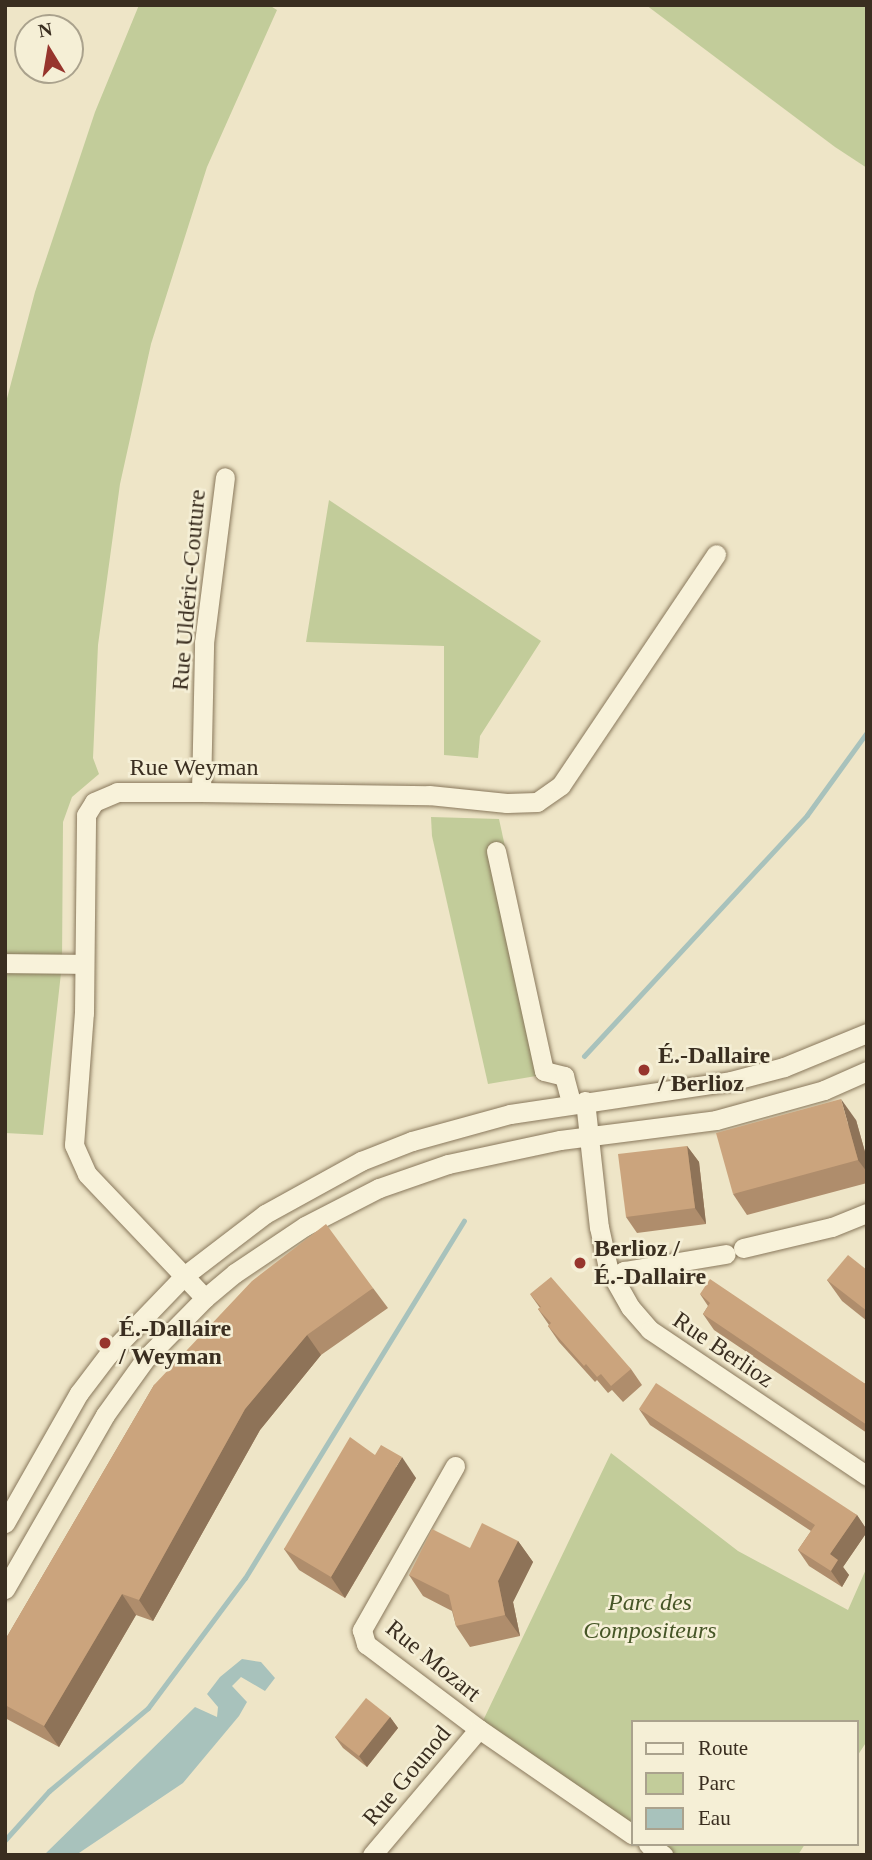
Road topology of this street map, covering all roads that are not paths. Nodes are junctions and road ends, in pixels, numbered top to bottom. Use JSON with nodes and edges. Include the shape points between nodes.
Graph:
{"nodes":[{"id":1,"x":225,"y":477,"type":"dead end"},
{"id":2,"x":716,"y":554,"type":"dead end"},
{"id":3,"x":201,"y":792,"type":"junction"},
{"id":4,"x":496,"y":851,"type":"dead end"},
{"id":5,"x":5,"y":963,"type":"edge"},
{"id":6,"x":84,"y":964,"type":"junction"},
{"id":7,"x":867,"y":1033,"type":"edge"},
{"id":8,"x":867,"y":1071,"type":"edge"},
{"id":9,"x":578,"y":1102,"type":"junction"},
{"id":10,"x":589,"y":1136,"type":"junction"},
{"id":11,"x":867,"y":1213,"type":"edge"},
{"id":12,"x":184,"y":1276,"type":"junction"},
{"id":13,"x":613,"y":1276,"type":"junction"},
{"id":14,"x":205,"y":1298,"type":"junction"},
{"id":15,"x":455,"y":1466,"type":"dead end"},
{"id":16,"x":867,"y":1476,"type":"edge"},
{"id":17,"x":5,"y":1523,"type":"edge"},
{"id":18,"x":5,"y":1589,"type":"edge"},
{"id":19,"x":479,"y":1729,"type":"junction"},
{"id":20,"x":630,"y":1833,"type":"edge"},
{"id":21,"x":372,"y":1855,"type":"edge"}],
"edges":[{"from":1,"to":3,"type":"street","name":"Rue Uldéric-Couture","via":[[204,643]]},
{"from":2,"to":3,"type":"street","name":"Rue Weyman","via":[[561,785],[537,802],[429,795]]},
{"from":3,"to":6,"type":"street","name":"Rue Weyman","via":[[117,792],[94,802],[86,815]]},
{"from":4,"to":9,"type":"street","name":"Rue Berlioz","via":[[544,1071],[564,1076]]},
{"from":5,"to":6,"type":"street"},
{"from":6,"to":12,"type":"street","name":"Rue Weyman","via":[[74,1125],[79,1161],[97,1186]]},
{"from":7,"to":9,"type":"street","via":[[794,1064],[731,1081]]},
{"from":8,"to":10,"type":"street","via":[[824,1090],[716,1120]]},
{"from":9,"to":10,"type":"street","name":"Rue Berlioz"},
{"from":9,"to":12,"type":"street","via":[[478,1122],[361,1161],[265,1213]]},
{"from":10,"to":13,"type":"street","name":"Rue Berlioz","via":[[599,1227]]},
{"from":10,"to":14,"type":"street","via":[[474,1157],[379,1188],[285,1238]]},
{"from":11,"to":13,"type":"street","via":[[832,1227]]},
{"from":12,"to":14,"type":"street","name":"Rue Weyman"},
{"from":12,"to":17,"type":"street","via":[[130,1330],[79,1393]]},
{"from":13,"to":16,"type":"street","name":"Rue Berlioz","via":[[650,1330]]},
{"from":14,"to":18,"type":"street","via":[[146,1358],[114,1401]]},
{"from":15,"to":19,"type":"street","name":"Rue Mozart","via":[[362,1630],[366,1644]]},
{"from":19,"to":20,"type":"street","name":"Rue Mozart"},
{"from":19,"to":21,"type":"street","name":"Rue Gounod"}]}
